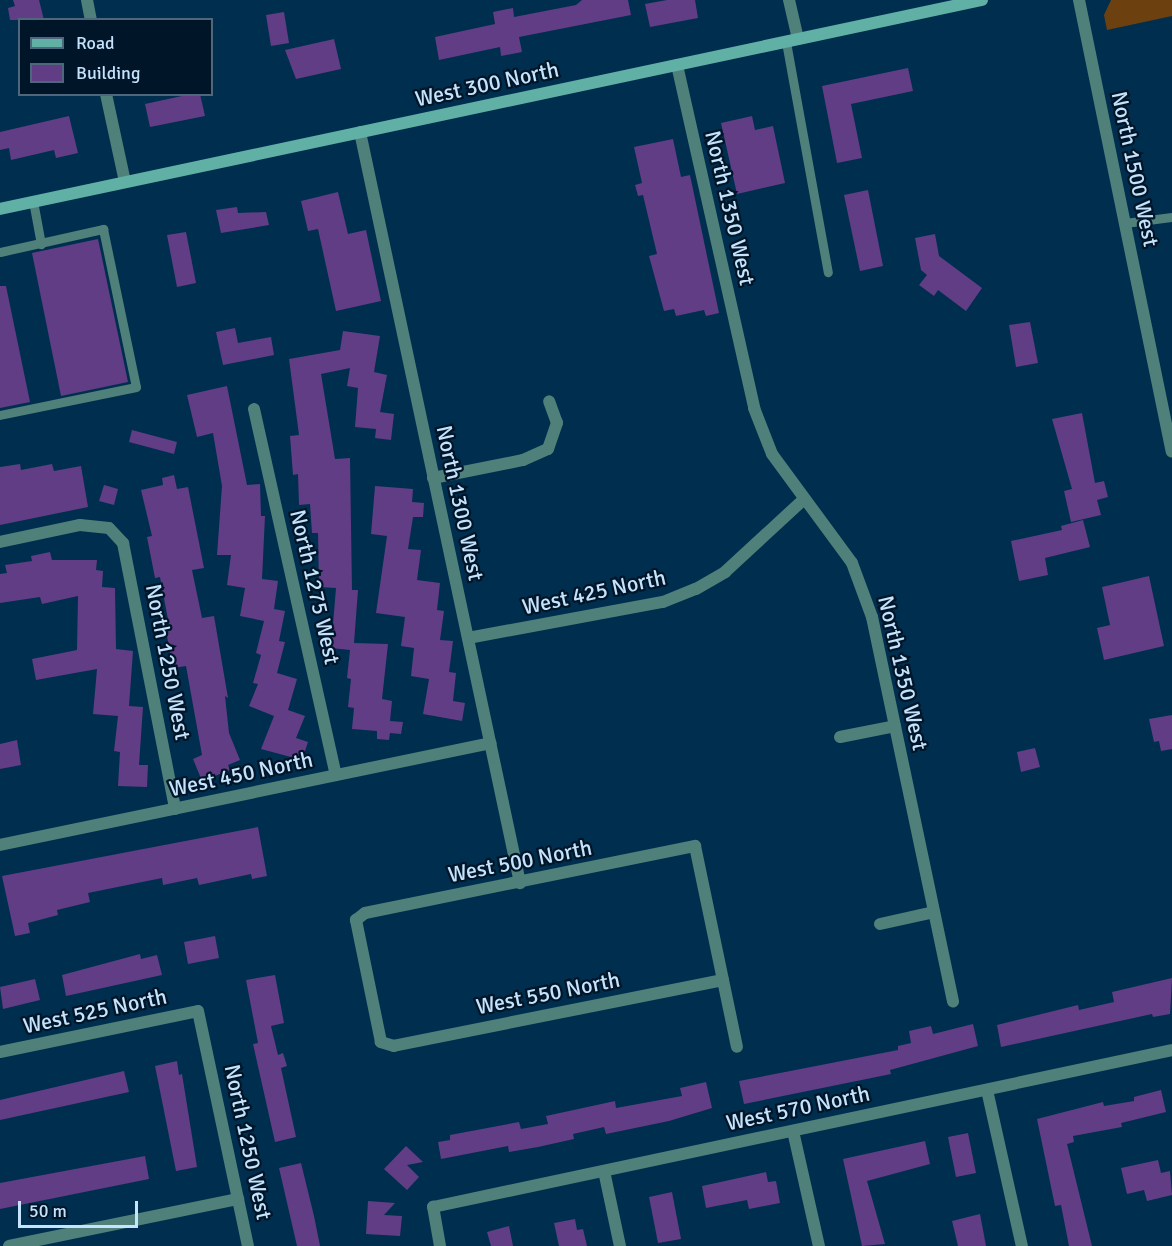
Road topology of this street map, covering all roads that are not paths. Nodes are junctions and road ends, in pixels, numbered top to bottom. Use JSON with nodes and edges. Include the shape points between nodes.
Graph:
{"nodes":[{"id":1,"x":87,"y":0,"type":"edge"},
{"id":2,"x":789,"y":0,"type":"edge"},
{"id":3,"x":982,"y":0,"type":"edge"},
{"id":4,"x":1079,"y":0,"type":"edge"},
{"id":5,"x":91,"y":18,"type":"edge"},
{"id":6,"x":792,"y":40,"type":"junction"},
{"id":7,"x":677,"y":65,"type":"junction"},
{"id":8,"x":106,"y":96,"type":"edge"},
{"id":9,"x":360,"y":132,"type":"junction"},
{"id":10,"x":125,"y":182,"type":"junction"},
{"id":11,"x":33,"y":201,"type":"junction"},
{"id":12,"x":0,"y":208,"type":"edge"},
{"id":13,"x":1172,"y":217,"type":"edge"},
{"id":14,"x":1125,"y":223,"type":"junction"},
{"id":15,"x":41,"y":244,"type":"junction"},
{"id":16,"x":0,"y":252,"type":"edge"},
{"id":17,"x":828,"y":272,"type":"dead end"},
{"id":18,"x":549,"y":401,"type":"dead end"},
{"id":19,"x":254,"y":409,"type":"dead end"},
{"id":20,"x":0,"y":415,"type":"edge"},
{"id":21,"x":1172,"y":452,"type":"edge"},
{"id":22,"x":433,"y":478,"type":"junction"},
{"id":23,"x":803,"y":500,"type":"junction"},
{"id":24,"x":0,"y":542,"type":"edge"},
{"id":25,"x":468,"y":638,"type":"junction"},
{"id":26,"x":895,"y":726,"type":"junction"},
{"id":27,"x":840,"y":737,"type":"dead end"},
{"id":28,"x":491,"y":743,"type":"junction"},
{"id":29,"x":336,"y":775,"type":"junction"},
{"id":30,"x":175,"y":809,"type":"junction"},
{"id":31,"x":0,"y":846,"type":"edge"},
{"id":32,"x":520,"y":883,"type":"junction"},
{"id":33,"x":934,"y":912,"type":"junction"},
{"id":34,"x":880,"y":924,"type":"dead end"},
{"id":35,"x":723,"y":980,"type":"junction"},
{"id":36,"x":953,"y":1002,"type":"dead end"},
{"id":37,"x":198,"y":1011,"type":"joint"},
{"id":38,"x":381,"y":1042,"type":"joint"},
{"id":39,"x":737,"y":1047,"type":"dead end"},
{"id":40,"x":1172,"y":1050,"type":"edge"},
{"id":41,"x":0,"y":1052,"type":"edge"},
{"id":42,"x":987,"y":1090,"type":"junction"},
{"id":43,"x":793,"y":1131,"type":"junction"},
{"id":44,"x":604,"y":1171,"type":"junction"},
{"id":45,"x":238,"y":1199,"type":"junction"},
{"id":46,"x":9,"y":1246,"type":"edge"},
{"id":47,"x":248,"y":1246,"type":"edge"},
{"id":48,"x":440,"y":1246,"type":"edge"},
{"id":49,"x":620,"y":1246,"type":"edge"},
{"id":50,"x":819,"y":1246,"type":"edge"},
{"id":51,"x":1022,"y":1246,"type":"edge"}],
"edges":[{"from":1,"to":5,"type":"street"},
{"from":2,"to":6,"type":"street"},
{"from":3,"to":6,"type":"main road","name":"West 300 North"},
{"from":4,"to":14,"type":"street","name":"North 1500 West"},
{"from":6,"to":7,"type":"main road","name":"West 300 North"},
{"from":6,"to":17,"type":"lane"},
{"from":7,"to":9,"type":"main road","name":"West 300 North"},
{"from":7,"to":23,"type":"street","name":"North 1350 West","via":[[754,408],[772,454]]},
{"from":8,"to":10,"type":"street"},
{"from":9,"to":10,"type":"main road","name":"West 300 North"},
{"from":9,"to":22,"type":"street","name":"North 1300 West"},
{"from":10,"to":11,"type":"main road","name":"West 300 North"},
{"from":11,"to":12,"type":"main road","name":"West 300 North"},
{"from":11,"to":15,"type":"lane"},
{"from":13,"to":14,"type":"lane"},
{"from":14,"to":21,"type":"street","name":"North 1500 West"},
{"from":15,"to":16,"type":"lane"},
{"from":15,"to":20,"type":"lane","via":[[103,229],[136,387]]},
{"from":18,"to":22,"type":"street","via":[[557,423],[548,449],[523,460]]},
{"from":19,"to":29,"type":"street","name":"North 1275 West"},
{"from":22,"to":25,"type":"street","name":"North 1300 West"},
{"from":23,"to":25,"type":"street","name":"West 425 North","via":[[725,572],[696,589],[663,602]]},
{"from":23,"to":26,"type":"street","name":"North 1350 West","via":[[852,563],[872,617]]},
{"from":24,"to":30,"type":"street","name":"North 1250 West","via":[[80,525],[109,528],[123,543]]},
{"from":25,"to":28,"type":"street","name":"North 1300 West"},
{"from":26,"to":27,"type":"street"},
{"from":26,"to":33,"type":"street","name":"North 1350 West"},
{"from":28,"to":29,"type":"street","name":"West 450 North"},
{"from":28,"to":32,"type":"street","name":"North 1300 West"},
{"from":29,"to":30,"type":"street","name":"West 450 North"},
{"from":30,"to":31,"type":"street","name":"West 450 North"},
{"from":32,"to":35,"type":"street","name":"West 500 North","via":[[695,846]]},
{"from":32,"to":38,"type":"street","name":"West 500 North","via":[[365,913],[356,920]]},
{"from":33,"to":34,"type":"street"},
{"from":33,"to":36,"type":"street","name":"North 1350 West"},
{"from":35,"to":38,"type":"street","name":"West 550 North","via":[[394,1046]]},
{"from":35,"to":39,"type":"street"},
{"from":37,"to":41,"type":"street","name":"West 525 North"},
{"from":37,"to":45,"type":"street","name":"North 1250 West"},
{"from":40,"to":42,"type":"street","name":"West 570 North"},
{"from":42,"to":43,"type":"street","name":"West 570 North"},
{"from":42,"to":51,"type":"street"},
{"from":43,"to":44,"type":"street","name":"West 570 North"},
{"from":43,"to":50,"type":"street"},
{"from":44,"to":48,"type":"street","name":"West 570 North","via":[[433,1207]]},
{"from":44,"to":49,"type":"street"},
{"from":45,"to":46,"type":"street"},
{"from":45,"to":47,"type":"street","name":"North 1250 West"}]}
